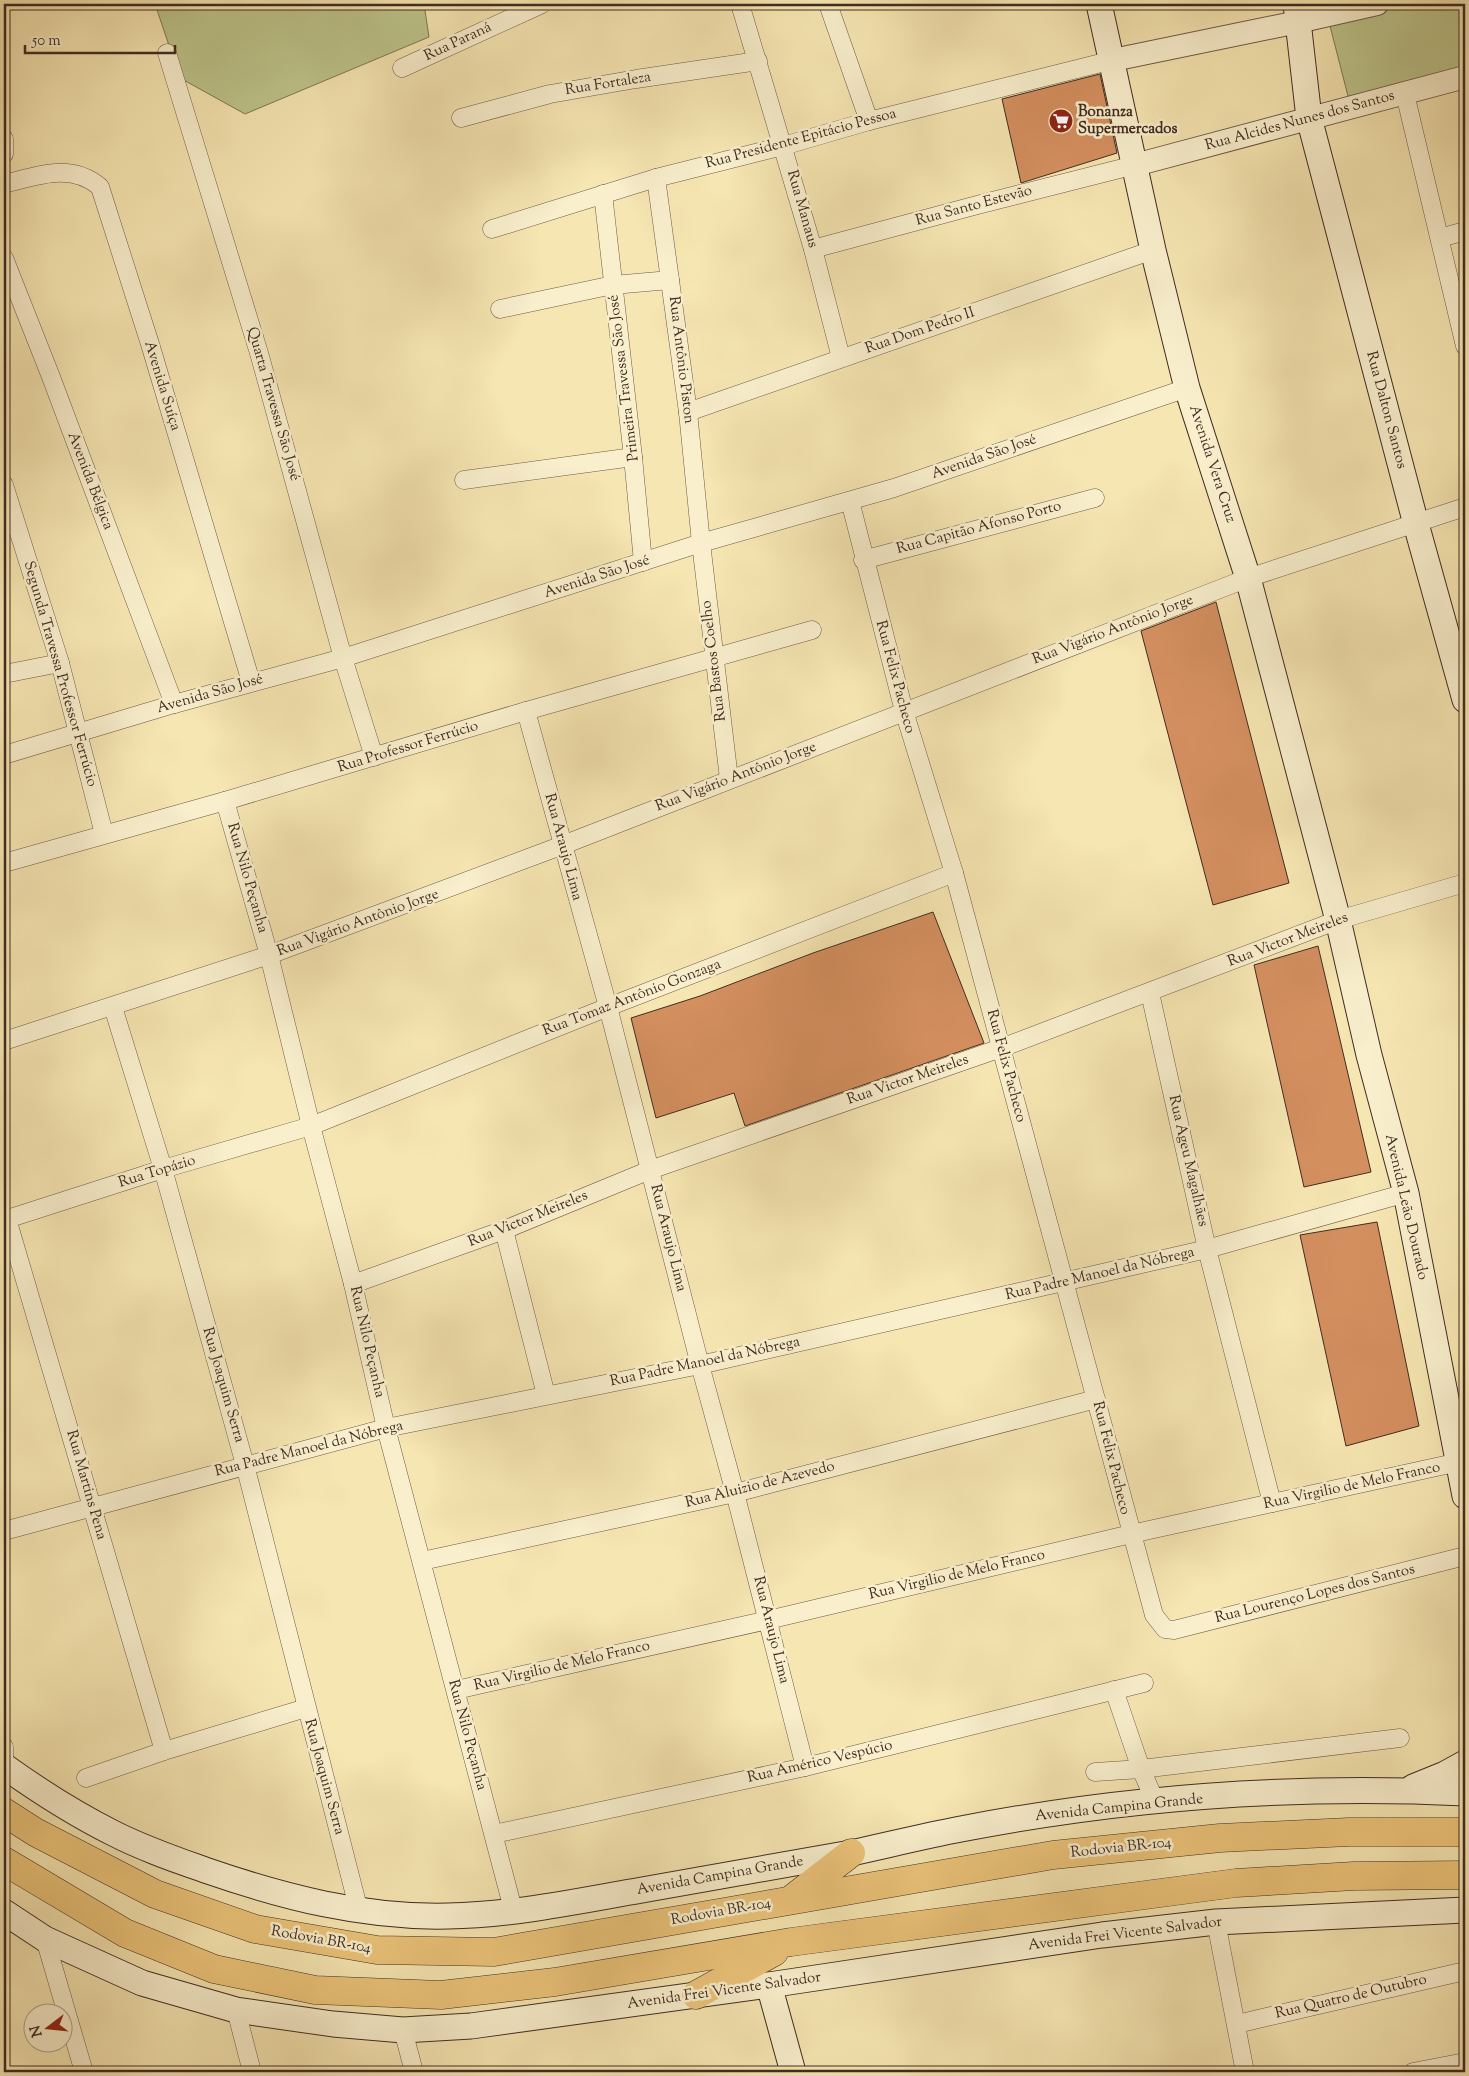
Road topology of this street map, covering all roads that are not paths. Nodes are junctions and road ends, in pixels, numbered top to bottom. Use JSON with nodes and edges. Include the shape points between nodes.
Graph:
{"nodes":[{"id":1,"x":542,"y":4,"type":"edge"},
{"id":2,"x":740,"y":4,"type":"edge"},
{"id":3,"x":828,"y":4,"type":"edge"},
{"id":4,"x":1099,"y":4,"type":"edge"},
{"id":5,"x":1377,"y":4,"type":"edge"},
{"id":6,"x":1297,"y":13,"type":"edge"},
{"id":7,"x":167,"y":53,"type":"dead end"},
{"id":8,"x":1113,"y":60,"type":"junction"},
{"id":9,"x":758,"y":62,"type":"junction"},
{"id":10,"x":402,"y":68,"type":"dead end"},
{"id":11,"x":1465,"y":77,"type":"edge"},
{"id":12,"x":1405,"y":94,"type":"junction"},
{"id":13,"x":461,"y":118,"type":"dead end"},
{"id":14,"x":1309,"y":118,"type":"junction"},
{"id":15,"x":869,"y":121,"type":"junction"},
{"id":16,"x":4,"y":139,"type":"edge"},
{"id":17,"x":783,"y":146,"type":"junction"},
{"id":18,"x":4,"y":154,"type":"edge"},
{"id":19,"x":1135,"y":166,"type":"junction"},
{"id":20,"x":656,"y":178,"type":"junction"},
{"id":21,"x":4,"y":184,"type":"edge"},
{"id":22,"x":603,"y":194,"type":"junction"},
{"id":23,"x":492,"y":229,"type":"dead end"},
{"id":24,"x":1465,"y":231,"type":"edge"},
{"id":25,"x":1440,"y":238,"type":"junction"},
{"id":26,"x":813,"y":249,"type":"junction"},
{"id":27,"x":1154,"y":250,"type":"junction"},
{"id":28,"x":4,"y":258,"type":"edge"},
{"id":29,"x":670,"y":280,"type":"junction"},
{"id":30,"x":613,"y":285,"type":"junction"},
{"id":31,"x":500,"y":309,"type":"dead end"},
{"id":32,"x":1465,"y":346,"type":"edge"},
{"id":33,"x":841,"y":358,"type":"junction"},
{"id":34,"x":1188,"y":388,"type":"junction"},
{"id":35,"x":688,"y":412,"type":"junction"},
{"id":36,"x":633,"y":457,"type":"junction"},
{"id":37,"x":464,"y":480,"type":"dead end"},
{"id":38,"x":4,"y":485,"type":"edge"},
{"id":39,"x":1095,"y":498,"type":"dead end"},
{"id":40,"x":850,"y":501,"type":"junction"},
{"id":41,"x":1465,"y":506,"type":"edge"},
{"id":42,"x":1416,"y":524,"type":"junction"},
{"id":43,"x":701,"y":543,"type":"junction"},
{"id":44,"x":863,"y":560,"type":"junction"},
{"id":45,"x":643,"y":562,"type":"junction"},
{"id":46,"x":1248,"y":578,"type":"junction"},
{"id":47,"x":812,"y":630,"type":"dead end"},
{"id":48,"x":714,"y":657,"type":"junction"},
{"id":49,"x":343,"y":658,"type":"junction"},
{"id":50,"x":60,"y":663,"type":"junction"},
{"id":51,"x":4,"y":674,"type":"edge"},
{"id":52,"x":251,"y":682,"type":"junction"},
{"id":53,"x":1465,"y":700,"type":"edge"},
{"id":54,"x":174,"y":704,"type":"junction"},
{"id":55,"x":526,"y":711,"type":"junction"},
{"id":56,"x":904,"y":712,"type":"junction"},
{"id":57,"x":78,"y":732,"type":"junction"},
{"id":58,"x":4,"y":755,"type":"edge"},
{"id":59,"x":374,"y":757,"type":"junction"},
{"id":60,"x":729,"y":780,"type":"junction"},
{"id":61,"x":225,"y":802,"type":"junction"},
{"id":62,"x":104,"y":834,"type":"junction"},
{"id":63,"x":562,"y":845,"type":"junction"},
{"id":64,"x":4,"y":863,"type":"edge"},
{"id":65,"x":954,"y":873,"type":"junction"},
{"id":66,"x":1465,"y":883,"type":"edge"},
{"id":67,"x":1338,"y":920,"type":"junction"},
{"id":68,"x":269,"y":956,"type":"junction"},
{"id":69,"x":1150,"y":993,"type":"junction"},
{"id":70,"x":113,"y":1007,"type":"junction"},
{"id":71,"x":608,"y":1007,"type":"junction"},
{"id":72,"x":4,"y":1041,"type":"edge"},
{"id":73,"x":1001,"y":1048,"type":"junction"},
{"id":74,"x":311,"y":1126,"type":"junction"},
{"id":75,"x":163,"y":1169,"type":"junction"},
{"id":76,"x":650,"y":1170,"type":"junction"},
{"id":77,"x":1406,"y":1193,"type":"junction"},
{"id":78,"x":6,"y":1219,"type":"edge"},
{"id":79,"x":504,"y":1230,"type":"junction"},
{"id":80,"x":1207,"y":1249,"type":"junction"},
{"id":81,"x":1066,"y":1281,"type":"junction"},
{"id":82,"x":353,"y":1284,"type":"junction"},
{"id":83,"x":700,"y":1365,"type":"junction"},
{"id":84,"x":546,"y":1394,"type":"junction"},
{"id":85,"x":1096,"y":1399,"type":"junction"},
{"id":86,"x":386,"y":1428,"type":"junction"},
{"id":87,"x":1460,"y":1456,"type":"edge"},
{"id":88,"x":246,"y":1465,"type":"junction"},
{"id":89,"x":736,"y":1493,"type":"junction"},
{"id":90,"x":1465,"y":1496,"type":"edge"},
{"id":91,"x":1272,"y":1503,"type":"junction"},
{"id":92,"x":92,"y":1506,"type":"junction"},
{"id":93,"x":4,"y":1531,"type":"edge"},
{"id":94,"x":1131,"y":1534,"type":"junction"},
{"id":95,"x":1465,"y":1556,"type":"edge"},
{"id":96,"x":422,"y":1561,"type":"junction"},
{"id":97,"x":768,"y":1620,"type":"junction"},
{"id":98,"x":1165,"y":1629,"type":"joint"},
{"id":99,"x":1144,"y":1683,"type":"dead end"},
{"id":100,"x":456,"y":1690,"type":"junction"},
{"id":101,"x":1114,"y":1690,"type":"junction"},
{"id":102,"x":306,"y":1708,"type":"junction"},
{"id":103,"x":1400,"y":1738,"type":"dead end"},
{"id":104,"x":4,"y":1747,"type":"edge"},
{"id":105,"x":164,"y":1752,"type":"junction"},
{"id":106,"x":4,"y":1758,"type":"edge"},
{"id":107,"x":1465,"y":1763,"type":"edge"},
{"id":108,"x":4,"y":1766,"type":"edge"},
{"id":109,"x":805,"y":1767,"type":"junction"},
{"id":110,"x":1141,"y":1769,"type":"junction"},
{"id":111,"x":1095,"y":1772,"type":"dead end"},
{"id":112,"x":86,"y":1778,"type":"dead end"},
{"id":113,"x":1404,"y":1790,"type":"junction"},
{"id":114,"x":1465,"y":1793,"type":"edge"},
{"id":115,"x":1155,"y":1801,"type":"junction"},
{"id":116,"x":4,"y":1812,"type":"edge"},
{"id":117,"x":1462,"y":1832,"type":"edge"},
{"id":118,"x":494,"y":1834,"type":"junction"},
{"id":119,"x":851,"y":1852,"type":"junction"},
{"id":120,"x":4,"y":1862,"type":"edge"},
{"id":121,"x":1460,"y":1875,"type":"edge"},
{"id":122,"x":790,"y":1900,"type":"junction"},
{"id":123,"x":1465,"y":1910,"type":"edge"},
{"id":124,"x":359,"y":1911,"type":"junction"},
{"id":125,"x":4,"y":1912,"type":"edge"},
{"id":126,"x":514,"y":1913,"type":"junction"},
{"id":127,"x":1216,"y":1922,"type":"junction"},
{"id":128,"x":45,"y":1939,"type":"junction"},
{"id":129,"x":791,"y":1942,"type":"junction"},
{"id":130,"x":1465,"y":1971,"type":"edge"},
{"id":131,"x":769,"y":1985,"type":"junction"},
{"id":132,"x":696,"y":1995,"type":"junction"},
{"id":133,"x":236,"y":2010,"type":"junction"},
{"id":134,"x":1237,"y":2024,"type":"junction"},
{"id":135,"x":403,"y":2030,"type":"junction"},
{"id":136,"x":1465,"y":2062,"type":"edge"},
{"id":137,"x":84,"y":2072,"type":"edge"},
{"id":138,"x":252,"y":2072,"type":"edge"},
{"id":139,"x":414,"y":2072,"type":"edge"},
{"id":140,"x":793,"y":2072,"type":"edge"},
{"id":141,"x":1245,"y":2072,"type":"edge"},
{"id":142,"x":1413,"y":2072,"type":"edge"}],
"edges":[{"from":1,"to":10,"type":"street","name":"Rua Paraná"},
{"from":2,"to":9,"type":"street","name":"Rua Manaus"},
{"from":3,"to":15,"type":"street"},
{"from":4,"to":8,"type":"main road","name":"Avenida Vera Cruz"},
{"from":5,"to":6,"type":"street"},
{"from":6,"to":8,"type":"street"},
{"from":6,"to":14,"type":"main road","name":"Rua Dalton Santos"},
{"from":7,"to":49,"type":"street","name":"Quarta Travessa São José","via":[[259,353]]},
{"from":8,"to":15,"type":"street","name":"Rua Presidente Epitácio Pessoa"},
{"from":8,"to":19,"type":"main road","name":"Avenida Vera Cruz"},
{"from":9,"to":13,"type":"street","name":"Rua Fortaleza","via":[[550,94]]},
{"from":9,"to":17,"type":"street","name":"Rua Manaus"},
{"from":11,"to":12,"type":"street","name":"Rua Alcides Nunes dos Santos"},
{"from":12,"to":14,"type":"street","name":"Rua Alcides Nunes dos Santos"},
{"from":12,"to":25,"type":"street"},
{"from":14,"to":19,"type":"street","name":"Rua Alcides Nunes dos Santos"},
{"from":14,"to":42,"type":"main road","name":"Rua Dalton Santos"},
{"from":15,"to":17,"type":"street","name":"Rua Presidente Epitácio Pessoa"},
{"from":16,"to":18,"type":"street"},
{"from":17,"to":20,"type":"street","name":"Rua Presidente Epitácio Pessoa"},
{"from":17,"to":26,"type":"street","name":"Rua Manaus"},
{"from":19,"to":26,"type":"street","name":"Rua Santo Estevão"},
{"from":19,"to":27,"type":"main road","name":"Avenida Vera Cruz"},
{"from":20,"to":22,"type":"street","name":"Rua Presidente Epitácio Pessoa"},
{"from":20,"to":29,"type":"street","name":"Rua Antônio Piston"},
{"from":21,"to":52,"type":"street","name":"Avenida Suíça","via":[[66,172],[92,179],[100,187]]},
{"from":22,"to":23,"type":"street","name":"Rua Presidente Epitácio Pessoa"},
{"from":22,"to":30,"type":"street","name":"Primeira Travessa São José"},
{"from":24,"to":25,"type":"street"},
{"from":25,"to":32,"type":"street"},
{"from":26,"to":33,"type":"street","name":"Rua Manaus"},
{"from":27,"to":33,"type":"street","name":"Rua Dom Pedro II"},
{"from":27,"to":34,"type":"main road","name":"Avenida Vera Cruz"},
{"from":28,"to":54,"type":"street","name":"Avenida Bélgica"},
{"from":29,"to":30,"type":"street"},
{"from":29,"to":35,"type":"street","name":"Rua Antônio Piston"},
{"from":30,"to":31,"type":"street"},
{"from":30,"to":36,"type":"street","name":"Primeira Travessa São José"},
{"from":33,"to":35,"type":"street","name":"Rua Dom Pedro II"},
{"from":34,"to":40,"type":"street","name":"Avenida São José"},
{"from":34,"to":46,"type":"main road","name":"Avenida Vera Cruz"},
{"from":35,"to":43,"type":"street","name":"Rua Antônio Piston"},
{"from":36,"to":37,"type":"street"},
{"from":36,"to":45,"type":"street","name":"Primeira Travessa São José"},
{"from":38,"to":50,"type":"street","name":"Segunda Travessa Professor Ferrúcio"},
{"from":39,"to":44,"type":"street","name":"Rua Capitão Afonso Porto"},
{"from":40,"to":43,"type":"street","name":"Avenida São José"},
{"from":40,"to":44,"type":"street","name":"Rua Felix Pacheco"},
{"from":41,"to":42,"type":"street","name":"Rua Vigário Antônio Jorge"},
{"from":42,"to":46,"type":"street","name":"Rua Vigário Antônio Jorge"},
{"from":42,"to":53,"type":"main road","name":"Rua Dalton Santos"},
{"from":43,"to":45,"type":"street","name":"Avenida São José"},
{"from":43,"to":48,"type":"street","name":"Rua Bastos Coelho"},
{"from":44,"to":56,"type":"street","name":"Rua Felix Pacheco"},
{"from":45,"to":49,"type":"street","name":"Avenida São José"},
{"from":46,"to":56,"type":"street","name":"Rua Vigário Antônio Jorge"},
{"from":46,"to":67,"type":"main road","name":"Avenida Vera Cruz"},
{"from":47,"to":48,"type":"street","name":"Rua Professor Ferrúcio"},
{"from":48,"to":55,"type":"street","name":"Rua Professor Ferrúcio"},
{"from":48,"to":60,"type":"street","name":"Rua Bastos Coelho"},
{"from":49,"to":52,"type":"street","name":"Avenida São José"},
{"from":49,"to":59,"type":"street","name":"Quarta Travessa São José"},
{"from":50,"to":51,"type":"street"},
{"from":50,"to":57,"type":"street","name":"Segunda Travessa Professor Ferrúcio"},
{"from":52,"to":54,"type":"street","name":"Avenida São José"},
{"from":54,"to":57,"type":"street","name":"Avenida São José"},
{"from":55,"to":59,"type":"street","name":"Rua Professor Ferrúcio"},
{"from":55,"to":63,"type":"street","name":"Rua Araujo Lima"},
{"from":56,"to":60,"type":"street","name":"Rua Vigário Antônio Jorge"},
{"from":56,"to":65,"type":"street","name":"Rua Felix Pacheco"},
{"from":57,"to":58,"type":"street","name":"Avenida São José"},
{"from":57,"to":62,"type":"street","name":"Segunda Travessa Professor Ferrúcio"},
{"from":59,"to":61,"type":"street","name":"Rua Professor Ferrúcio"},
{"from":60,"to":63,"type":"street","name":"Rua Vigário Antônio Jorge"},
{"from":61,"to":62,"type":"street","name":"Rua Professor Ferrúcio"},
{"from":61,"to":68,"type":"street","name":"Rua Nilo Peçanha"},
{"from":62,"to":64,"type":"street","name":"Rua Professor Ferrúcio"},
{"from":63,"to":68,"type":"street","name":"Rua Vigário Antônio Jorge"},
{"from":63,"to":71,"type":"street","name":"Rua Araujo Lima"},
{"from":65,"to":71,"type":"street","name":"Rua Tomaz Antônio Gonzaga"},
{"from":65,"to":73,"type":"street","name":"Rua Felix Pacheco"},
{"from":66,"to":67,"type":"street","name":"Rua Victor Meireles"},
{"from":67,"to":69,"type":"street","name":"Rua Victor Meireles"},
{"from":67,"to":77,"type":"main road","name":"Avenida Leão Dourado"},
{"from":68,"to":70,"type":"street","name":"Rua Vigário Antônio Jorge"},
{"from":68,"to":74,"type":"street","name":"Rua Nilo Peçanha"},
{"from":69,"to":73,"type":"street","name":"Rua Victor Meireles"},
{"from":69,"to":80,"type":"street","name":"Rua Ageu Magalhães"},
{"from":70,"to":72,"type":"street","name":"Rua Vigário Antônio Jorge"},
{"from":70,"to":75,"type":"street","name":"Rua Joaquim Serra"},
{"from":71,"to":74,"type":"street","name":"Rua Tomaz Antônio Gonzaga"},
{"from":71,"to":76,"type":"street","name":"Rua Araujo Lima"},
{"from":73,"to":76,"type":"street","name":"Rua Victor Meireles"},
{"from":73,"to":81,"type":"street","name":"Rua Felix Pacheco"},
{"from":74,"to":75,"type":"street","name":"Rua Topázio"},
{"from":74,"to":82,"type":"street","name":"Rua Nilo Peçanha"},
{"from":75,"to":78,"type":"street","name":"Rua Topázio"},
{"from":75,"to":88,"type":"street","name":"Rua Joaquim Serra"},
{"from":76,"to":79,"type":"street","name":"Rua Victor Meireles"},
{"from":76,"to":83,"type":"street","name":"Rua Araujo Lima"},
{"from":77,"to":80,"type":"street","name":"Rua Padre Manoel da Nóbrega"},
{"from":77,"to":87,"type":"main road","name":"Avenida Leão Dourado"},
{"from":78,"to":92,"type":"street","name":"Rua Martins Pena"},
{"from":79,"to":82,"type":"street","name":"Rua Victor Meireles"},
{"from":79,"to":84,"type":"street"},
{"from":80,"to":81,"type":"street","name":"Rua Padre Manoel da Nóbrega"},
{"from":80,"to":91,"type":"street","name":"Rua Ageu Magalhães"},
{"from":81,"to":83,"type":"street","name":"Rua Padre Manoel da Nóbrega"},
{"from":81,"to":85,"type":"street","name":"Rua Felix Pacheco"},
{"from":82,"to":86,"type":"street","name":"Rua Nilo Peçanha"},
{"from":83,"to":84,"type":"street","name":"Rua Padre Manoel da Nóbrega"},
{"from":83,"to":89,"type":"street","name":"Rua Araujo Lima"},
{"from":84,"to":86,"type":"street","name":"Rua Padre Manoel da Nóbrega"},
{"from":85,"to":89,"type":"street","name":"Rua Aluizio de Azevedo"},
{"from":85,"to":94,"type":"street","name":"Rua Felix Pacheco"},
{"from":86,"to":88,"type":"street","name":"Rua Padre Manoel da Nóbrega"},
{"from":86,"to":96,"type":"street","name":"Rua Nilo Peçanha"},
{"from":87,"to":90,"type":"main road","name":"Avenida Leão Dourado"},
{"from":87,"to":91,"type":"street","name":"Rua Virgilio de Melo Franco"},
{"from":88,"to":92,"type":"street","name":"Rua Padre Manoel da Nóbrega"},
{"from":88,"to":102,"type":"street","name":"Rua Joaquim Serra"},
{"from":89,"to":96,"type":"street","name":"Rua Aluizio de Azevedo"},
{"from":89,"to":97,"type":"street","name":"Rua Araujo Lima"},
{"from":91,"to":94,"type":"street","name":"Rua Virgilio de Melo Franco"},
{"from":92,"to":93,"type":"street","name":"Rua Padre Manoel da Nóbrega"},
{"from":92,"to":105,"type":"street","name":"Rua Martins Pena"},
{"from":94,"to":97,"type":"street","name":"Rua Virgilio de Melo Franco"},
{"from":94,"to":98,"type":"street","name":"Rua Felix Pacheco","via":[[1154,1615]]},
{"from":95,"to":98,"type":"street","name":"Rua Lourenço Lopes dos Santos","via":[[1174,1630]]},
{"from":96,"to":100,"type":"street","name":"Rua Nilo Peçanha"},
{"from":97,"to":100,"type":"street","name":"Rua Virgilio de Melo Franco"},
{"from":97,"to":109,"type":"street","name":"Rua Araujo Lima"},
{"from":99,"to":101,"type":"street","name":"Rua Américo Vespúcio"},
{"from":100,"to":118,"type":"street","name":"Rua Nilo Peçanha"},
{"from":101,"to":109,"type":"street","name":"Rua Américo Vespúcio"},
{"from":101,"to":110,"type":"street"},
{"from":102,"to":105,"type":"street"},
{"from":102,"to":124,"type":"street","name":"Rua Joaquim Serra"},
{"from":103,"to":110,"type":"street"},
{"from":104,"to":106,"type":"street"},
{"from":105,"to":112,"type":"street"},
{"from":107,"to":113,"type":"main road"},
{"from":108,"to":124,"type":"main road","name":"Avenida Campina Grande","via":[[43,1794],[113,1833],[175,1859],[250,1885]]},
{"from":109,"to":118,"type":"street","name":"Rua Américo Vespúcio"},
{"from":110,"to":111,"type":"street"},
{"from":110,"to":115,"type":"street"},
{"from":113,"to":114,"type":"main road","name":"Avenida Campina Grande"},
{"from":113,"to":115,"type":"main road","name":"Avenida Campina Grande"},
{"from":115,"to":119,"type":"main road","name":"Avenida Campina Grande","via":[[1075,1810]]},
{"from":116,"to":122,"type":"highway","name":"Rodovia BR-104","via":[[35,1832],[154,1894],[255,1929],[377,1950],[494,1952]]},
{"from":117,"to":122,"type":"highway","name":"Rodovia BR-104","via":[[1348,1832],[1200,1840],[1053,1855]]},
{"from":118,"to":126,"type":"street","name":"Rua Nilo Peçanha"},
{"from":119,"to":122,"type":"highway"},
{"from":119,"to":126,"type":"main road","name":"Avenida Campina Grande"},
{"from":120,"to":129,"type":"highway","via":[[125,1933],[214,1969],[315,1990],[441,1995],[555,1982]]},
{"from":121,"to":129,"type":"highway","via":[[1354,1876],[1236,1883]]},
{"from":123,"to":127,"type":"main road","name":"Avenida Frei Vicente Salvador"},
{"from":124,"to":126,"type":"main road","name":"Avenida Campina Grande","via":[[445,1916]]},
{"from":125,"to":128,"type":"main road","name":"Avenida Frei Vicente Salvador"},
{"from":127,"to":131,"type":"main road","name":"Avenida Frei Vicente Salvador","via":[[1102,1935]]},
{"from":127,"to":134,"type":"street"},
{"from":128,"to":133,"type":"main road","name":"Avenida Frei Vicente Salvador","via":[[142,1983]]},
{"from":128,"to":137,"type":"street"},
{"from":129,"to":132,"type":"highway"},
{"from":130,"to":134,"type":"street","name":"Rua Quatro de Outubro"},
{"from":131,"to":132,"type":"main road","name":"Avenida Frei Vicente Salvador"},
{"from":131,"to":140,"type":"main road"},
{"from":132,"to":135,"type":"main road","name":"Avenida Frei Vicente Salvador","via":[[471,2026]]},
{"from":133,"to":135,"type":"main road","name":"Avenida Frei Vicente Salvador"},
{"from":133,"to":138,"type":"street"},
{"from":134,"to":141,"type":"street"},
{"from":135,"to":139,"type":"street"},
{"from":136,"to":142,"type":"street"}]}
